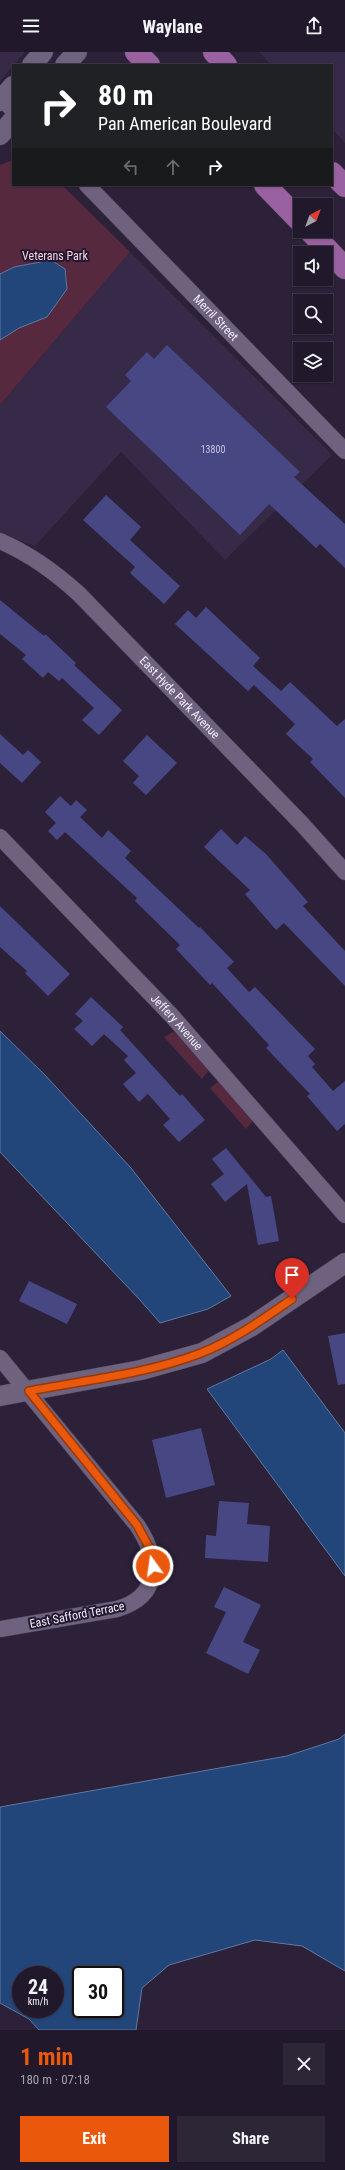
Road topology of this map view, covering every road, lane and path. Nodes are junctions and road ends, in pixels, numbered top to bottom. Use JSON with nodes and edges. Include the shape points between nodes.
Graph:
{"nodes":[{"id":1,"x":43,"y":52,"type":"edge"},
{"id":2,"x":77,"y":52,"type":"edge"},
{"id":3,"x":136,"y":52,"type":"edge"},
{"id":4,"x":214,"y":52,"type":"edge"},
{"id":5,"x":33,"y":64,"type":"edge"},
{"id":6,"x":66,"y":64,"type":"edge"},
{"id":7,"x":147,"y":64,"type":"edge"},
{"id":8,"x":225,"y":64,"type":"edge"},
{"id":9,"x":12,"y":121,"type":"edge"},
{"id":10,"x":0,"y":135,"type":"edge"},
{"id":11,"x":333,"y":174,"type":"edge"},
{"id":12,"x":88,"y":186,"type":"edge"},
{"id":13,"x":266,"y":186,"type":"edge"},
{"id":14,"x":345,"y":186,"type":"edge"},
{"id":15,"x":293,"y":214,"type":"edge"},
{"id":16,"x":317,"y":238,"type":"edge"},
{"id":17,"x":345,"y":268,"type":"edge"},
{"id":18,"x":345,"y":451,"type":"edge"},
{"id":19,"x":0,"y":541,"type":"edge"},
{"id":20,"x":0,"y":837,"type":"edge"},
{"id":21,"x":345,"y":872,"type":"edge"},
{"id":22,"x":345,"y":1216,"type":"edge"},
{"id":23,"x":345,"y":1263,"type":"edge"},
{"id":24,"x":0,"y":1358,"type":"edge"},
{"id":25,"x":29,"y":1391,"type":"junction"},
{"id":26,"x":0,"y":1396,"type":"edge"},
{"id":27,"x":0,"y":1629,"type":"edge"}],
"edges":[{"from":1,"to":5,"type":"street"},
{"from":2,"to":6,"type":"street"},
{"from":3,"to":7,"type":"main road"},
{"from":4,"to":8,"type":"main road"},
{"from":9,"to":10,"type":"street"},
{"from":11,"to":14,"type":"main road"},
{"from":12,"to":18,"type":"street","name":"Merril Street"},
{"from":13,"to":15,"type":"main road"},
{"from":16,"to":17,"type":"main road"},
{"from":19,"to":21,"type":"street","name":"East Hyde Park Avenue","via":[[41,563],[79,594]]},
{"from":20,"to":22,"type":"street","name":"Jeffery Avenue","via":[[172,1016]]},
{"from":23,"to":25,"type":"street","via":[[252,1326],[202,1353],[141,1370]]},
{"from":24,"to":25,"type":"street","name":"East Safford Terrace"},
{"from":25,"to":26,"type":"street"},
{"from":25,"to":27,"type":"street","name":"East Safford Terrace","via":[[137,1525],[150,1549],[153,1573],[143,1594],[123,1607]]}]}
